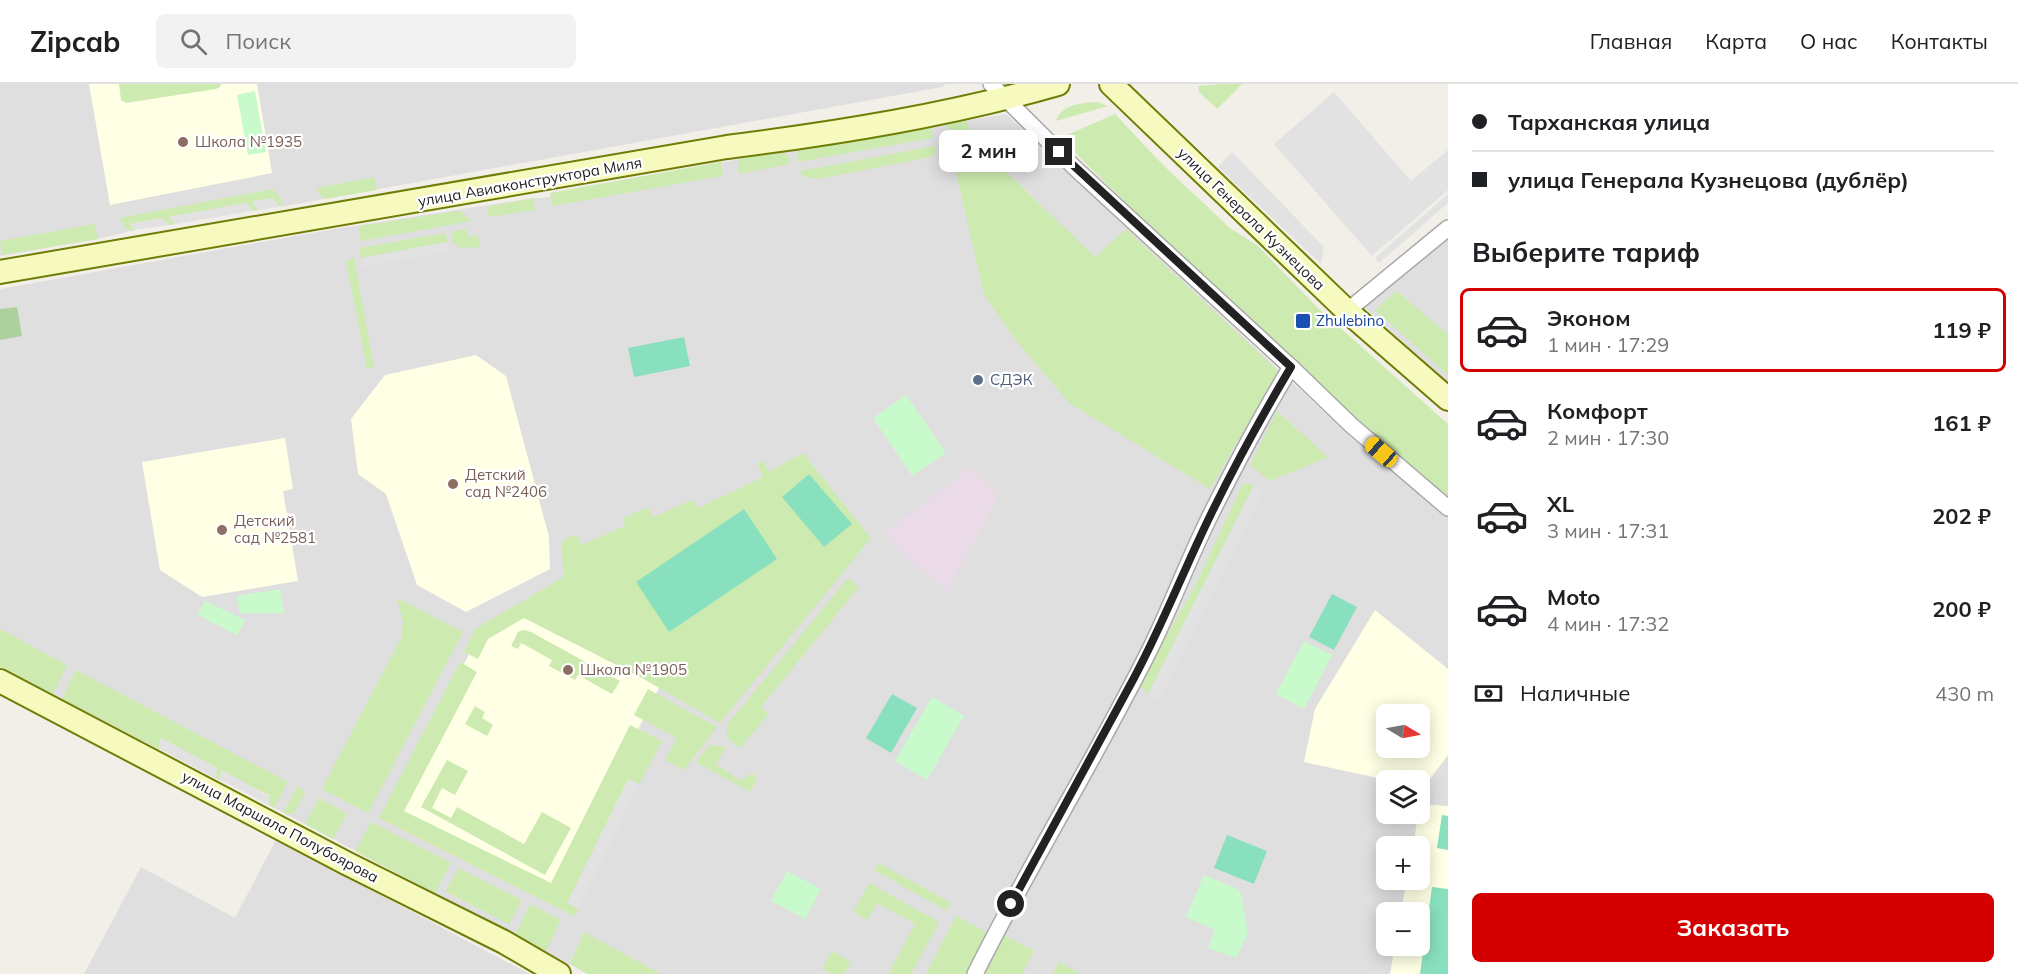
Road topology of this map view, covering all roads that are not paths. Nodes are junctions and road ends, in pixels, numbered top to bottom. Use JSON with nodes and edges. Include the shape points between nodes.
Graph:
{"nodes":[{"id":1,"x":1058,"y":84,"type":"edge"},
{"id":2,"x":1112,"y":84,"type":"edge"},
{"id":3,"x":998,"y":91,"type":"edge"},
{"id":4,"x":1448,"y":228,"type":"edge"},
{"id":5,"x":0,"y":272,"type":"edge"},
{"id":6,"x":1347,"y":311,"type":"junction"},
{"id":7,"x":1291,"y":367,"type":"junction"},
{"id":8,"x":1448,"y":399,"type":"edge"},
{"id":9,"x":1448,"y":508,"type":"edge"},
{"id":10,"x":0,"y":681,"type":"edge"},
{"id":11,"x":536,"y":968,"type":"edge"},
{"id":12,"x":559,"y":974,"type":"edge"},
{"id":13,"x":975,"y":974,"type":"edge"}],
"edges":[{"from":1,"to":3,"type":"street","name":"улица Авиаконструктора Миля"},
{"from":2,"to":6,"type":"street","name":"улица Генерала Кузнецова"},
{"from":3,"to":5,"type":"street","name":"улица Авиаконструктора Миля","via":[[912,118]]},
{"from":3,"to":7,"type":"street","via":[[1083,176]]},
{"from":4,"to":6,"type":"street"},
{"from":6,"to":8,"type":"street","name":"улица Генерала Кузнецова"},
{"from":7,"to":9,"type":"street","via":[[1351,425]]},
{"from":7,"to":13,"type":"street","via":[[1212,511],[1136,675]]},
{"from":10,"to":11,"type":"street","name":"улица Маршала Полубоярова"},
{"from":11,"to":12,"type":"street","name":"улица Маршала Полубоярова"}]}
